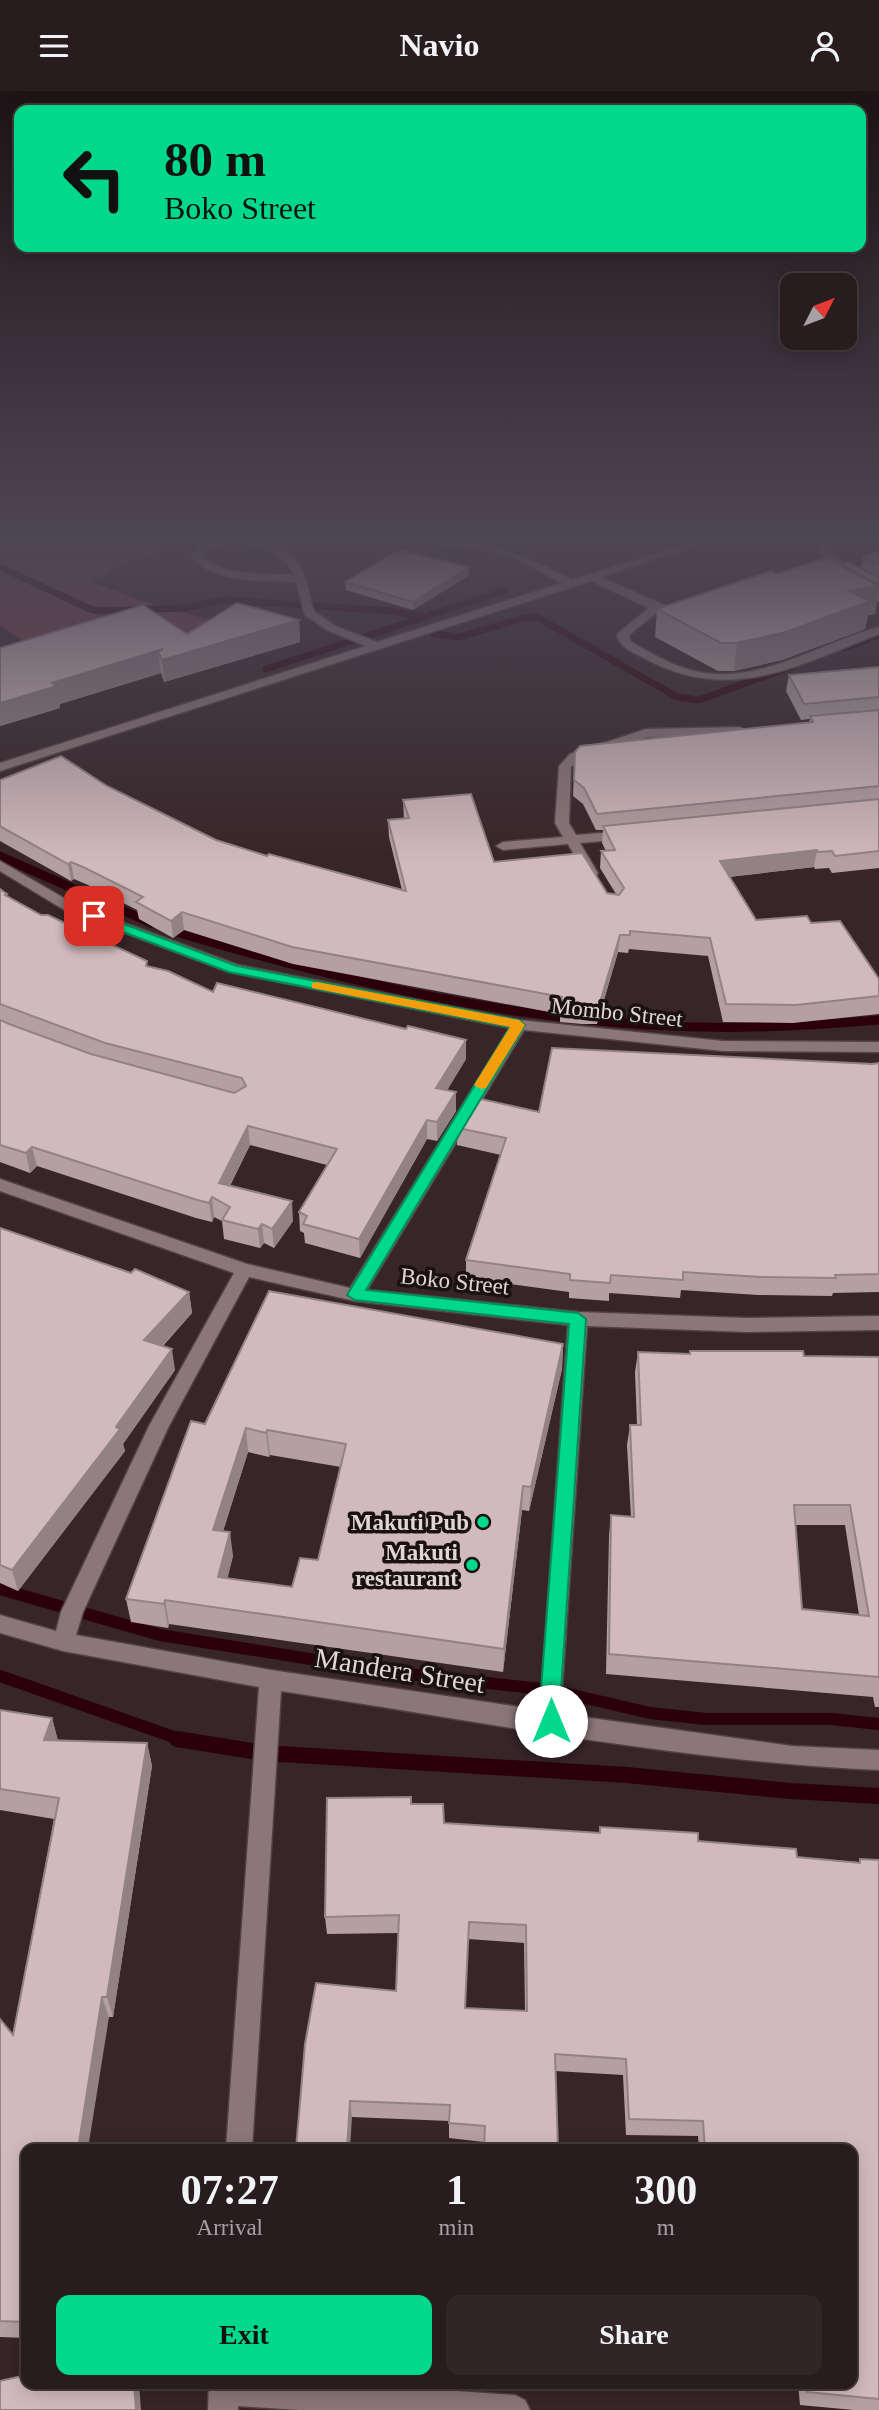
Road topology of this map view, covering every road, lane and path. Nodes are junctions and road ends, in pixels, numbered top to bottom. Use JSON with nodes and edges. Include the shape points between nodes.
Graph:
{"nodes":[{"id":1,"x":378,"y":647,"type":"edge"},
{"id":2,"x":633,"y":647,"type":"edge"},
{"id":3,"x":830,"y":647,"type":"edge"},
{"id":4,"x":751,"y":730,"type":"edge"},
{"id":5,"x":0,"y":768,"type":"edge"},
{"id":6,"x":638,"y":834,"type":"edge"},
{"id":7,"x":570,"y":841,"type":"junction"},
{"id":8,"x":503,"y":846,"type":"dead end"},
{"id":9,"x":0,"y":865,"type":"edge"},
{"id":10,"x":599,"y":884,"type":"edge"},
{"id":11,"x":519,"y":1025,"type":"junction"},
{"id":12,"x":879,"y":1047,"type":"edge"},
{"id":13,"x":0,"y":1185,"type":"edge"},
{"id":14,"x":244,"y":1270,"type":"junction"},
{"id":15,"x":355,"y":1295,"type":"junction"},
{"id":16,"x":578,"y":1319,"type":"junction"},
{"id":17,"x":879,"y":1323,"type":"edge"},
{"id":18,"x":0,"y":1624,"type":"edge"},
{"id":19,"x":63,"y":1642,"type":"junction"},
{"id":20,"x":271,"y":1681,"type":"junction"},
{"id":21,"x":551,"y":1721,"type":"junction"},
{"id":22,"x":879,"y":1760,"type":"edge"},
{"id":23,"x":239,"y":2144,"type":"edge"},
{"id":24,"x":223,"y":2395,"type":"edge"},
{"id":25,"x":515,"y":2410,"type":"edge"}],
"edges":[{"from":1,"to":5,"type":"street"},
{"from":2,"to":3,"type":"street","via":[[682,672],[748,676]]},
{"from":4,"to":7,"type":"street","via":[[646,733],[574,757],[565,766],[562,823]]},
{"from":6,"to":7,"type":"street"},
{"from":7,"to":8,"type":"street"},
{"from":7,"to":10,"type":"street"},
{"from":9,"to":11,"type":"street","name":"Mombo Street","via":[[71,908],[234,969]]},
{"from":11,"to":12,"type":"street","name":"Mombo Street","via":[[723,1046]]},
{"from":11,"to":15,"type":"street"},
{"from":13,"to":14,"type":"street","name":"Boko Street"},
{"from":14,"to":15,"type":"street","name":"Boko Street"},
{"from":14,"to":19,"type":"street","via":[[159,1426],[72,1612]]},
{"from":15,"to":16,"type":"street","name":"Boko Street"},
{"from":16,"to":17,"type":"street","name":"Boko Street","via":[[747,1325]]},
{"from":16,"to":21,"type":"street"},
{"from":18,"to":19,"type":"street","name":"Mandera Street"},
{"from":19,"to":20,"type":"street","name":"Mandera Street"},
{"from":20,"to":21,"type":"street","name":"Mandera Street"},
{"from":20,"to":23,"type":"street"},
{"from":21,"to":22,"type":"street","name":"Mandera Street","via":[[792,1756]]},
{"from":24,"to":25,"type":"street"}]}
